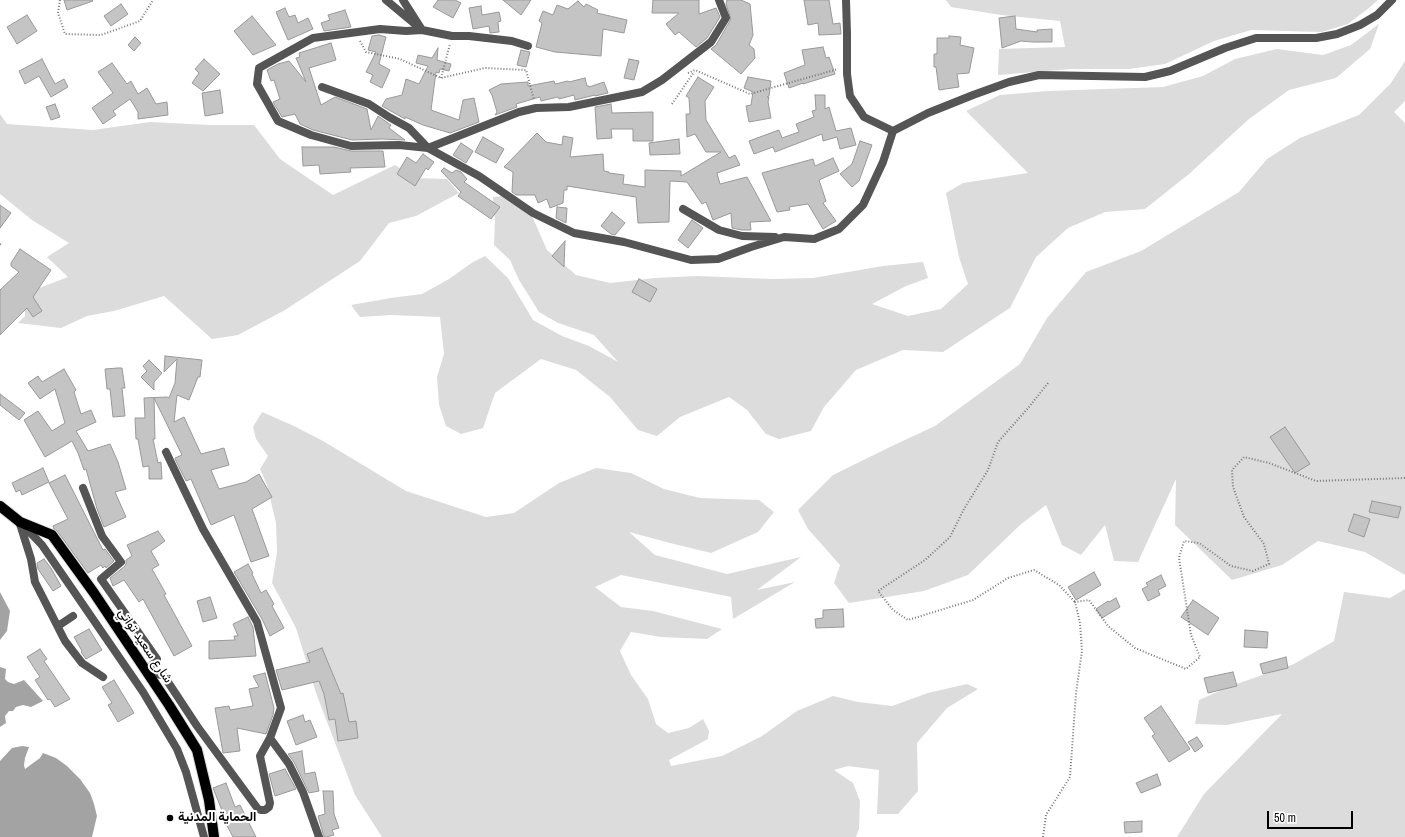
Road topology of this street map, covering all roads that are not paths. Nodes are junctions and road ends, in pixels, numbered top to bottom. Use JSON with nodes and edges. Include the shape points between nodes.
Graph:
{"nodes":[{"id":1,"x":386,"y":0,"type":"edge"},
{"id":2,"x":403,"y":0,"type":"edge"},
{"id":3,"x":719,"y":0,"type":"edge"},
{"id":4,"x":846,"y":0,"type":"edge"},
{"id":5,"x":1392,"y":0,"type":"edge"},
{"id":6,"x":422,"y":30,"type":"junction"},
{"id":7,"x":528,"y":46,"type":"dead end"},
{"id":8,"x":322,"y":87,"type":"dead end"},
{"id":9,"x":893,"y":131,"type":"junction"},
{"id":10,"x":428,"y":148,"type":"junction"},
{"id":11,"x":683,"y":209,"type":"dead end"},
{"id":12,"x":784,"y":237,"type":"junction"},
{"id":13,"x":166,"y":452,"type":"dead end"},
{"id":14,"x":83,"y":488,"type":"dead end"},
{"id":15,"x":0,"y":506,"type":"edge"},
{"id":16,"x":20,"y":522,"type":"junction"},
{"id":17,"x":73,"y":616,"type":"dead end"},
{"id":18,"x":58,"y":626,"type":"junction"},
{"id":19,"x":147,"y":671,"type":"junction"},
{"id":20,"x":103,"y":677,"type":"dead end"},
{"id":21,"x":270,"y":738,"type":"junction"},
{"id":22,"x":204,"y":837,"type":"edge"},
{"id":23,"x":214,"y":837,"type":"edge"},
{"id":24,"x":319,"y":837,"type":"edge"}],
"edges":[{"from":1,"to":6,"type":"street"},
{"from":2,"to":6,"type":"street"},
{"from":3,"to":10,"type":"street","via":[[726,18],[711,42],[642,92],[569,107],[536,108],[519,112]]},
{"from":4,"to":9,"type":"street","via":[[850,96],[864,117]]},
{"from":5,"to":9,"type":"street","via":[[1360,26],[1336,34],[1316,38],[1256,38],[1170,71],[1145,77],[1039,75],[972,95]]},
{"from":6,"to":7,"type":"street","via":[[452,36],[512,41]]},
{"from":6,"to":10,"type":"street","via":[[380,29],[313,38],[259,68],[257,84],[278,122],[311,135],[351,146],[399,145]]},
{"from":8,"to":10,"type":"street","via":[[369,104],[409,128]]},
{"from":9,"to":12,"type":"street","via":[[883,162],[864,205],[839,229],[814,239]]},
{"from":10,"to":12,"type":"street","via":[[479,176],[533,213],[574,233],[624,242],[691,260],[718,259]]},
{"from":11,"to":12,"type":"street","via":[[719,230],[742,236]]},
{"from":13,"to":21,"type":"street","via":[[203,529],[257,622],[280,708]]},
{"from":14,"to":19,"type":"street","via":[[102,536],[121,562],[101,579],[157,658]]},
{"from":15,"to":16,"type":"main road","name":"شارع سعيد تواتي"},
{"from":16,"to":18,"type":"street","via":[[35,582]]},
{"from":16,"to":19,"type":"main road","name":"شارع سعيد تواتي","via":[[52,535]]},
{"from":16,"to":22,"type":"street","via":[[42,545],[144,692],[177,749]]},
{"from":17,"to":18,"type":"street"},
{"from":18,"to":20,"type":"street","via":[[82,663]]},
{"from":19,"to":21,"type":"street","via":[[164,676],[202,732],[261,810],[269,807],[270,803],[260,756]]},
{"from":19,"to":23,"type":"main road","name":"شارع سعيد تواتي","via":[[197,750],[209,800]]},
{"from":21,"to":24,"type":"street","via":[[289,764],[303,792]]}]}
